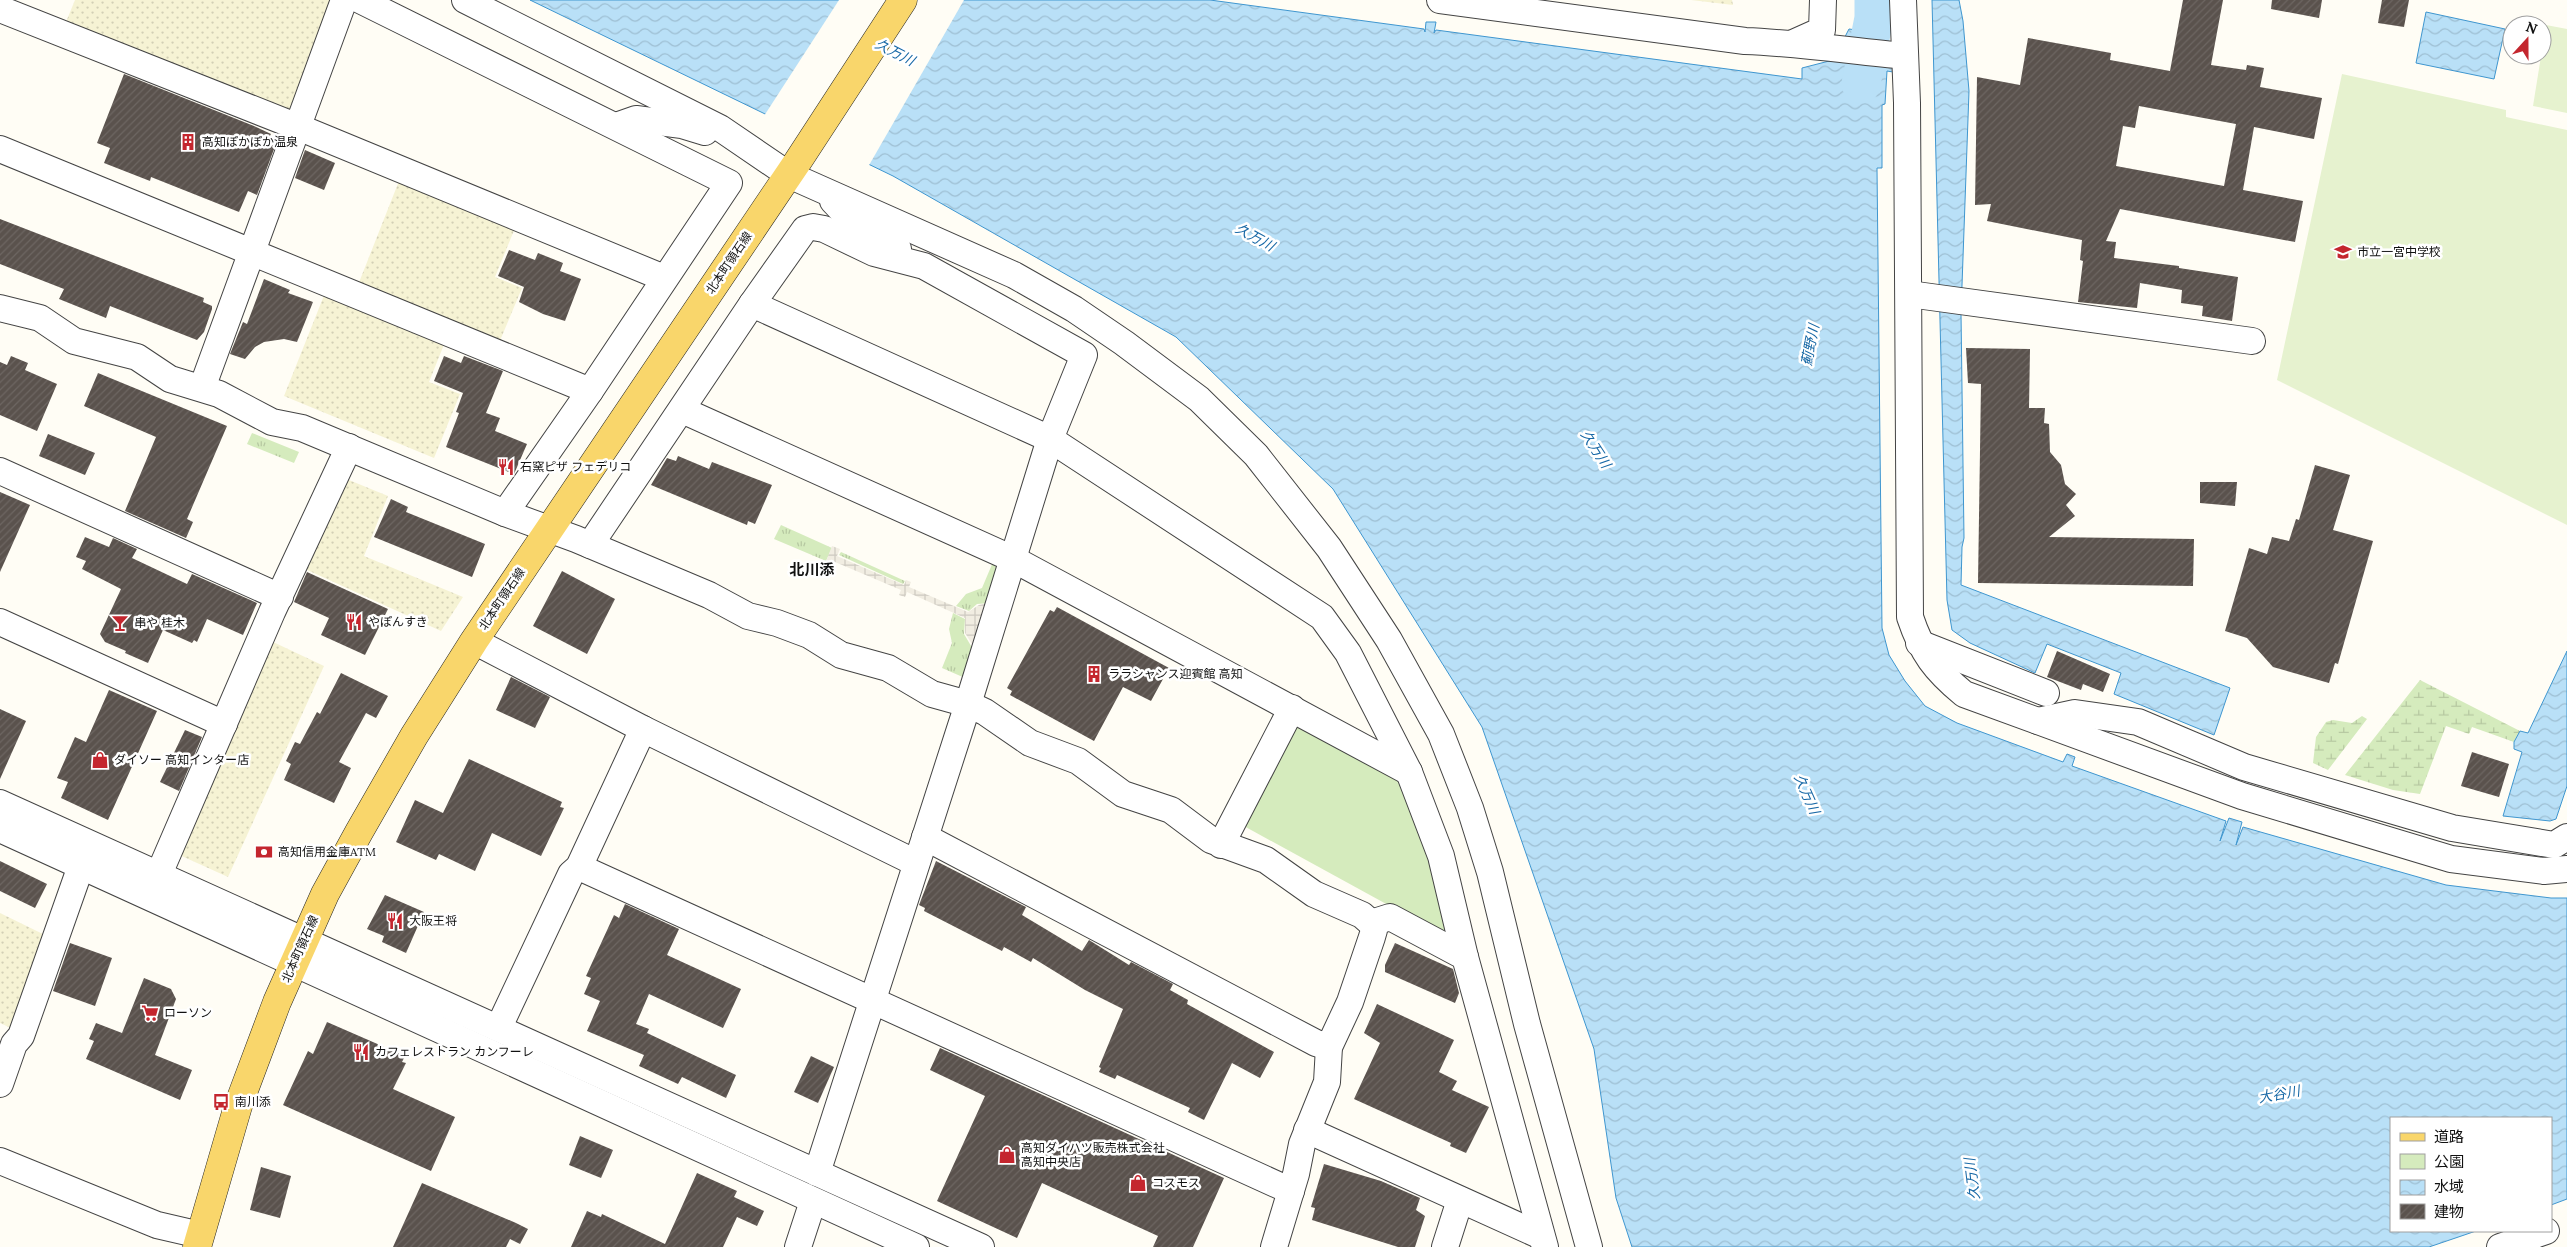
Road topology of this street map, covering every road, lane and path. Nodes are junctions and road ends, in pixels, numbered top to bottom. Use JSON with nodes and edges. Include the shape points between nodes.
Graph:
{"nodes":[{"id":1,"x":344,"y":0,"type":"edge"},
{"id":2,"x":360,"y":0,"type":"edge"},
{"id":3,"x":465,"y":0,"type":"edge"},
{"id":4,"x":903,"y":0,"type":"edge"},
{"id":5,"x":1440,"y":0,"type":"edge"},
{"id":6,"x":1823,"y":0,"type":"edge"},
{"id":7,"x":1903,"y":0,"type":"edge"},
{"id":8,"x":0,"y":9,"type":"edge"},
{"id":9,"x":1804,"y":45,"type":"junction"},
{"id":10,"x":1905,"y":56,"type":"junction"},
{"id":11,"x":616,"y":126,"type":"junction"},
{"id":12,"x":298,"y":127,"type":"junction"},
{"id":13,"x":738,"y":142,"type":"junction"},
{"id":14,"x":0,"y":148,"type":"edge"},
{"id":15,"x":794,"y":168,"type":"junction"},
{"id":16,"x":824,"y":191,"type":"junction"},
{"id":17,"x":254,"y":252,"type":"junction"},
{"id":18,"x":924,"y":266,"type":"junction"},
{"id":19,"x":664,"y":278,"type":"junction"},
{"id":20,"x":1909,"y":294,"type":"junction"},
{"id":21,"x":752,"y":304,"type":"junction"},
{"id":22,"x":0,"y":308,"type":"edge"},
{"id":23,"x":2252,"y":342,"type":"dead end"},
{"id":24,"x":202,"y":388,"type":"junction"},
{"id":25,"x":590,"y":391,"type":"junction"},
{"id":26,"x":682,"y":410,"type":"junction"},
{"id":27,"x":1050,"y":439,"type":"junction"},
{"id":28,"x":349,"y":447,"type":"junction"},
{"id":29,"x":0,"y":471,"type":"edge"},
{"id":30,"x":505,"y":513,"type":"junction"},
{"id":31,"x":548,"y":530,"type":"junction"},
{"id":32,"x":590,"y":545,"type":"junction"},
{"id":33,"x":1013,"y":559,"type":"junction"},
{"id":34,"x":280,"y":597,"type":"junction"},
{"id":35,"x":0,"y":622,"type":"edge"},
{"id":36,"x":474,"y":641,"type":"junction"},
{"id":37,"x":1919,"y":644,"type":"junction"},
{"id":38,"x":2046,"y":693,"type":"dead end"},
{"id":39,"x":968,"y":704,"type":"junction"},
{"id":40,"x":1292,"y":708,"type":"junction"},
{"id":41,"x":2038,"y":721,"type":"junction"},
{"id":42,"x":224,"y":724,"type":"junction"},
{"id":43,"x":644,"y":729,"type":"junction"},
{"id":44,"x":1409,"y":772,"type":"junction"},
{"id":45,"x":0,"y":803,"type":"edge"},
{"id":46,"x":0,"y":829,"type":"edge"},
{"id":47,"x":925,"y":837,"type":"junction"},
{"id":48,"x":2567,"y":837,"type":"edge"},
{"id":49,"x":1222,"y":845,"type":"junction"},
{"id":50,"x":916,"y":863,"type":"junction"},
{"id":51,"x":82,"y":866,"type":"junction"},
{"id":52,"x":580,"y":867,"type":"junction"},
{"id":53,"x":2567,"y":869,"type":"edge"},
{"id":54,"x":159,"y":874,"type":"junction"},
{"id":55,"x":1371,"y":923,"type":"junction"},
{"id":56,"x":304,"y":940,"type":"junction"},
{"id":57,"x":1465,"y":957,"type":"junction"},
{"id":58,"x":293,"y":965,"type":"junction"},
{"id":59,"x":872,"y":1000,"type":"junction"},
{"id":60,"x":499,"y":1027,"type":"junction"},
{"id":61,"x":7,"y":1040,"type":"edge"},
{"id":62,"x":1329,"y":1047,"type":"junction"},
{"id":63,"x":0,"y":1084,"type":"edge"},
{"id":64,"x":1307,"y":1130,"type":"junction"},
{"id":65,"x":0,"y":1161,"type":"edge"},
{"id":66,"x":817,"y":1173,"type":"junction"},
{"id":67,"x":1291,"y":1191,"type":"junction"},
{"id":68,"x":1460,"y":1200,"type":"junction"},
{"id":69,"x":813,"y":1201,"type":"junction"},
{"id":70,"x":2567,"y":1224,"type":"edge"},
{"id":71,"x":2552,"y":1229,"type":"edge"},
{"id":72,"x":2543,"y":1232,"type":"edge"},
{"id":73,"x":198,"y":1241,"type":"edge"},
{"id":74,"x":1543,"y":1242,"type":"edge"},
{"id":75,"x":798,"y":1247,"type":"edge"},
{"id":76,"x":916,"y":1247,"type":"edge"},
{"id":77,"x":981,"y":1247,"type":"edge"},
{"id":78,"x":1274,"y":1247,"type":"edge"},
{"id":79,"x":1445,"y":1247,"type":"edge"},
{"id":80,"x":1589,"y":1247,"type":"edge"},
{"id":81,"x":2500,"y":1247,"type":"edge"}],
"edges":[{"from":1,"to":12,"type":"street"},
{"from":2,"to":11,"type":"street"},
{"from":3,"to":13,"type":"street","via":[[720,128]]},
{"from":4,"to":15,"type":"main road","name":"北本町領石線"},
{"from":5,"to":9,"type":"street"},
{"from":6,"to":9,"type":"street","via":[[1822,30]]},
{"from":7,"to":10,"type":"street"},
{"from":8,"to":12,"type":"street"},
{"from":9,"to":10,"type":"street"},
{"from":10,"to":20,"type":"street"},
{"from":11,"to":13,"type":"street","via":[[636,119],[682,125]]},
{"from":11,"to":19,"type":"street","via":[[729,182]]},
{"from":12,"to":17,"type":"street"},
{"from":12,"to":19,"type":"street"},
{"from":13,"to":15,"type":"street"},
{"from":14,"to":17,"type":"street"},
{"from":15,"to":16,"type":"street"},
{"from":15,"to":31,"type":"main road","name":"北本町領石線"},
{"from":16,"to":18,"type":"street","via":[[849,218]]},
{"from":16,"to":80,"type":"street","via":[[1014,275],[1074,309],[1124,343],[1199,399],[1256,455],[1329,548],[1389,640],[1436,725],[1470,808],[1490,872]]},
{"from":17,"to":24,"type":"street"},
{"from":17,"to":25,"type":"street"},
{"from":18,"to":21,"type":"street","via":[[874,253],[813,227],[804,229],[798,236]]},
{"from":18,"to":27,"type":"street","via":[[1084,355]]},
{"from":19,"to":25,"type":"street"},
{"from":20,"to":23,"type":"street"},
{"from":20,"to":37,"type":"street","via":[[1910,618]]},
{"from":21,"to":26,"type":"street"},
{"from":21,"to":27,"type":"street"},
{"from":22,"to":24,"type":"street","via":[[40,318],[74,341],[137,357],[170,379]]},
{"from":24,"to":28,"type":"street","via":[[236,401],[272,422],[302,428]]},
{"from":25,"to":30,"type":"street"},
{"from":26,"to":32,"type":"street"},
{"from":26,"to":33,"type":"street"},
{"from":27,"to":33,"type":"street"},
{"from":27,"to":44,"type":"street","via":[[1322,617],[1348,652]]},
{"from":28,"to":30,"type":"street"},
{"from":28,"to":34,"type":"street"},
{"from":29,"to":34,"type":"street"},
{"from":30,"to":31,"type":"street"},
{"from":31,"to":32,"type":"street"},
{"from":31,"to":36,"type":"main road","name":"北本町領石線"},
{"from":32,"to":39,"type":"street","via":[[709,595],[748,616],[809,635],[841,655],[888,668],[932,694]]},
{"from":33,"to":39,"type":"street"},
{"from":33,"to":40,"type":"street"},
{"from":34,"to":42,"type":"street"},
{"from":35,"to":42,"type":"street"},
{"from":36,"to":43,"type":"street"},
{"from":36,"to":56,"type":"main road","name":"北本町領石線","via":[[368,816]]},
{"from":37,"to":38,"type":"street"},
{"from":37,"to":41,"type":"street","via":[[1944,678],[1964,694]]},
{"from":39,"to":47,"type":"street"},
{"from":39,"to":49,"type":"street","via":[[1030,743],[1078,761],[1123,794],[1171,810],[1200,834]]},
{"from":40,"to":44,"type":"street"},
{"from":40,"to":49,"type":"street"},
{"from":41,"to":48,"type":"street","via":[[2075,713],[2138,722],[2244,767],[2452,828],[2554,845]]},
{"from":41,"to":53,"type":"street","via":[[2242,796],[2450,859],[2544,871]]},
{"from":42,"to":54,"type":"street"},
{"from":43,"to":50,"type":"street"},
{"from":43,"to":52,"type":"street"},
{"from":44,"to":57,"type":"street","via":[[1441,856]]},
{"from":45,"to":54,"type":"street"},
{"from":46,"to":51,"type":"street"},
{"from":47,"to":50,"type":"street"},
{"from":47,"to":62,"type":"street"},
{"from":49,"to":55,"type":"street","via":[[1266,860],[1314,894],[1352,910]]},
{"from":50,"to":59,"type":"street"},
{"from":51,"to":58,"type":"street"},
{"from":51,"to":61,"type":"street","via":[[21,1036]]},
{"from":52,"to":59,"type":"street"},
{"from":52,"to":60,"type":"street","via":[[571,874]]},
{"from":54,"to":56,"type":"street"},
{"from":55,"to":57,"type":"street","via":[[1390,917]]},
{"from":55,"to":62,"type":"street","via":[[1374,930],[1350,1002]]},
{"from":56,"to":58,"type":"main road","name":"北本町領石線"},
{"from":56,"to":60,"type":"street"},
{"from":57,"to":74,"type":"street"},
{"from":58,"to":69,"type":"street"},
{"from":58,"to":73,"type":"main road","name":"北本町領石線","via":[[238,1106]]},
{"from":59,"to":66,"type":"street"},
{"from":59,"to":67,"type":"street"},
{"from":60,"to":66,"type":"street"},
{"from":61,"to":63,"type":"street"},
{"from":62,"to":64,"type":"street","via":[[1327,1082]]},
{"from":64,"to":67,"type":"street"},
{"from":64,"to":68,"type":"street"},
{"from":65,"to":73,"type":"street"},
{"from":66,"to":77,"type":"street"},
{"from":67,"to":78,"type":"street"},
{"from":68,"to":74,"type":"street"},
{"from":68,"to":79,"type":"street"},
{"from":69,"to":75,"type":"street"},
{"from":69,"to":76,"type":"street"},
{"from":70,"to":71,"type":"street"},
{"from":72,"to":81,"type":"street"}]}
